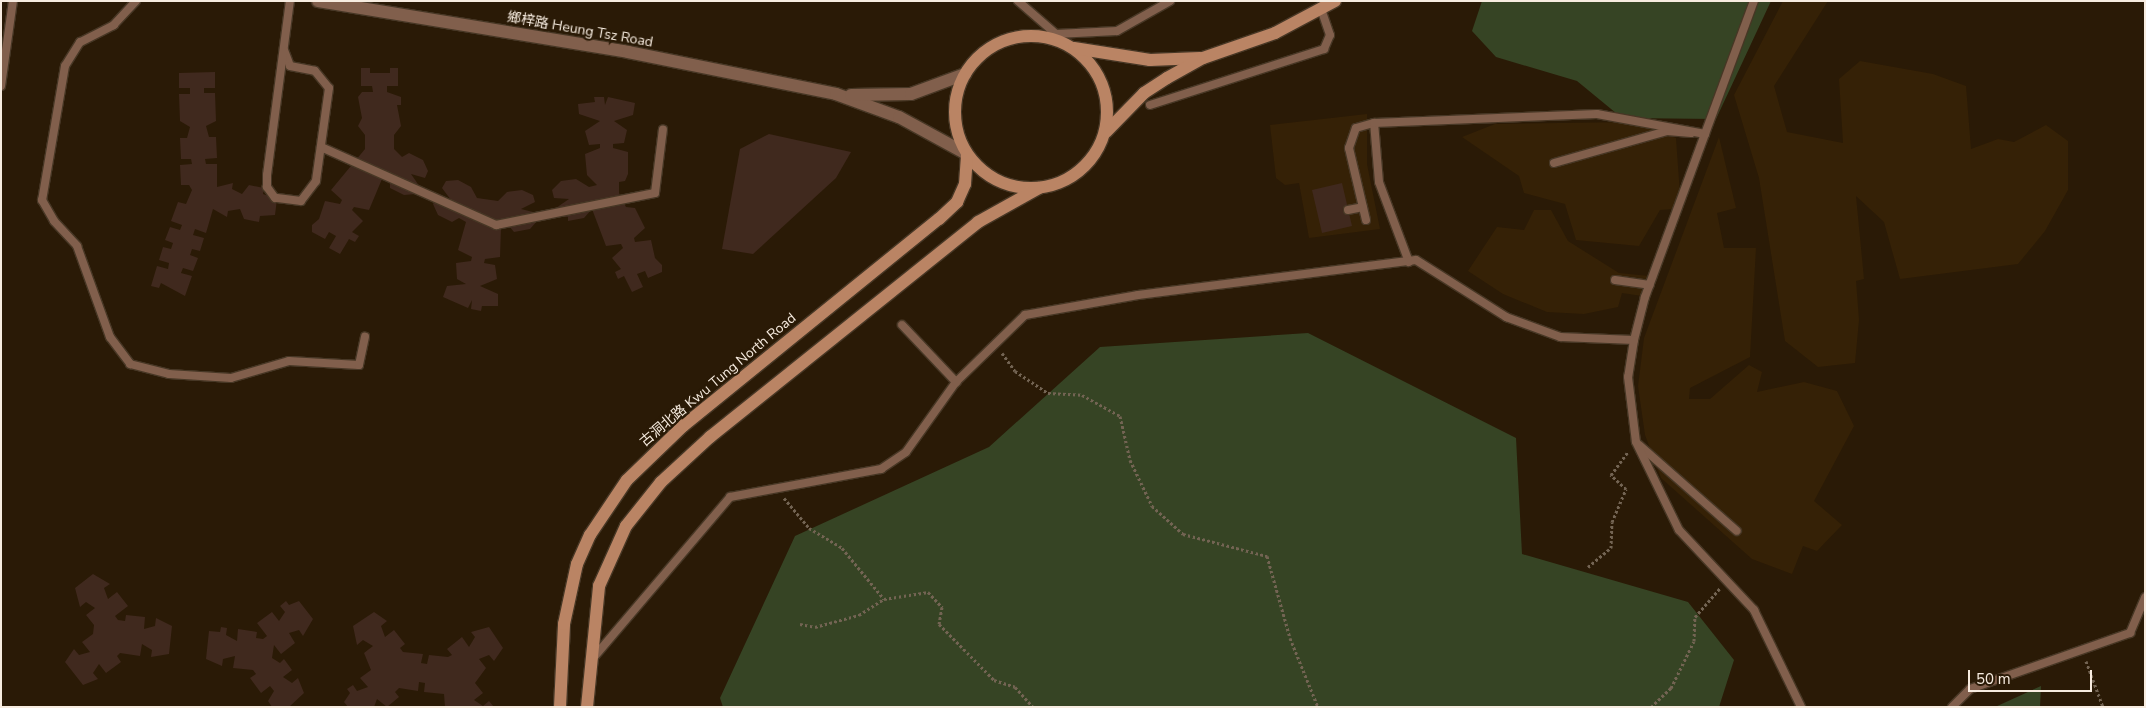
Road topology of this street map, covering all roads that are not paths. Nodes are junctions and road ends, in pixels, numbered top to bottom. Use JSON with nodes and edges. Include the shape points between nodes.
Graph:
{"nodes":[{"id":1,"x":13,"y":1,"type":"edge"},
{"id":2,"x":136,"y":1,"type":"edge"},
{"id":3,"x":290,"y":1,"type":"edge"},
{"id":4,"x":318,"y":1,"type":"edge"},
{"id":5,"x":1018,"y":1,"type":"edge"},
{"id":6,"x":1170,"y":1,"type":"edge"},
{"id":7,"x":1335,"y":1,"type":"edge"},
{"id":8,"x":1754,"y":1,"type":"edge"},
{"id":9,"x":1321,"y":8,"type":"junction"},
{"id":10,"x":1073,"y":48,"type":"junction"},
{"id":11,"x":284,"y":50,"type":"junction"},
{"id":12,"x":1203,"y":58,"type":"junction"},
{"id":13,"x":965,"y":74,"type":"junction"},
{"id":14,"x":1,"y":86,"type":"edge"},
{"id":15,"x":836,"y":94,"type":"junction"},
{"id":16,"x":1150,"y":105,"type":"dead end"},
{"id":17,"x":1374,"y":123,"type":"junction"},
{"id":18,"x":663,"y":130,"type":"dead end"},
{"id":19,"x":1106,"y":132,"type":"junction"},
{"id":20,"x":1705,"y":134,"type":"junction"},
{"id":21,"x":321,"y":147,"type":"junction"},
{"id":22,"x":967,"y":154,"type":"junction"},
{"id":23,"x":1554,"y":163,"type":"dead end"},
{"id":24,"x":1039,"y":188,"type":"junction"},
{"id":25,"x":1363,"y":207,"type":"junction"},
{"id":26,"x":1348,"y":210,"type":"dead end"},
{"id":27,"x":1366,"y":220,"type":"dead end"},
{"id":28,"x":1408,"y":262,"type":"junction"},
{"id":29,"x":1615,"y":280,"type":"dead end"},
{"id":30,"x":1650,"y":284,"type":"junction"},
{"id":31,"x":902,"y":325,"type":"dead end"},
{"id":32,"x":366,"y":337,"type":"dead end"},
{"id":33,"x":1634,"y":340,"type":"junction"},
{"id":34,"x":956,"y":382,"type":"junction"},
{"id":35,"x":1636,"y":442,"type":"junction"},
{"id":36,"x":1737,"y":531,"type":"dead end"},
{"id":37,"x":2145,"y":598,"type":"edge"},
{"id":38,"x":560,"y":707,"type":"edge"},
{"id":39,"x":587,"y":707,"type":"edge"},
{"id":40,"x":592,"y":707,"type":"edge"},
{"id":41,"x":1801,"y":707,"type":"edge"},
{"id":42,"x":1952,"y":707,"type":"edge"}],
"edges":[{"from":1,"to":14,"type":"lane"},
{"from":2,"to":32,"type":"lane","via":[[114,25],[80,42],[65,66],[42,200],[54,221],[77,246],[110,337],[130,364],[169,374],[231,378],[289,361],[359,364]]},
{"from":3,"to":11,"type":"lane"},
{"from":4,"to":15,"type":"street","name":"鄉梓路 Heung Tsz Road","via":[[628,52]]},
{"from":5,"to":6,"type":"lane","via":[[1056,34],[1117,31]]},
{"from":7,"to":9,"type":"main road","name":"古洞北路 Kwu Tung North Road"},
{"from":8,"to":20,"type":"lane"},
{"from":9,"to":12,"type":"main road","name":"古洞北路 Kwu Tung North Road","via":[[1275,33]]},
{"from":9,"to":16,"type":"lane","via":[[1330,35],[1324,49]]},
{"from":10,"to":12,"type":"main road","name":"古洞北路 Kwu Tung North Road","via":[[1150,60]]},
{"from":10,"to":13,"type":"main road","name":"古洞北路 Kwu Tung North Road","via":[[1054,39],[1020,37],[994,45]]},
{"from":10,"to":19,"type":"main road","name":"古洞北路 Kwu Tung North Road","via":[[1100,78],[1108,113]]},
{"from":11,"to":21,"type":"lane","via":[[290,66],[315,71],[329,88]]},
{"from":11,"to":21,"type":"lane","via":[[267,175],[267,187],[275,198],[301,201],[311,193]]},
{"from":12,"to":19,"type":"main road","name":"古洞北路 Kwu Tung North Road","via":[[1144,93]]},
{"from":13,"to":15,"type":"street","name":"鄉梓路 Heung Tsz Road","via":[[891,98]]},
{"from":13,"to":22,"type":"main road","name":"古洞北路 Kwu Tung North Road","via":[[954,112]]},
{"from":15,"to":22,"type":"street","name":"鄉梓路 Heung Tsz Road","via":[[899,117]]},
{"from":17,"to":20,"type":"lane","via":[[1597,114],[1677,125]]},
{"from":17,"to":25,"type":"lane","via":[[1356,128],[1350,137]]},
{"from":17,"to":28,"type":"lane","via":[[1379,182]]},
{"from":18,"to":21,"type":"lane","via":[[655,193],[496,225]]},
{"from":19,"to":24,"type":"main road","name":"古洞北路 Kwu Tung North Road","via":[[1088,164],[1057,184]]},
{"from":20,"to":23,"type":"lane","via":[[1667,130]]},
{"from":20,"to":30,"type":"lane"},
{"from":22,"to":24,"type":"main road","name":"古洞北路 Kwu Tung North Road","via":[[999,182]]},
{"from":22,"to":38,"type":"main road","name":"古洞北路 Kwu Tung North Road","via":[[965,184],[957,202],[683,426],[627,480],[594,529],[577,564],[564,624]]},
{"from":24,"to":39,"type":"main road","name":"古洞北路 Kwu Tung North Road","via":[[978,222],[710,437],[661,482],[626,526],[600,586]]},
{"from":25,"to":26,"type":"lane"},
{"from":25,"to":27,"type":"lane"},
{"from":28,"to":33,"type":"lane","via":[[1416,260],[1506,317],[1560,337]]},
{"from":28,"to":34,"type":"lane","via":[[1050,309],[1025,315]]},
{"from":29,"to":30,"type":"lane"},
{"from":30,"to":33,"type":"lane"},
{"from":31,"to":34,"type":"lane"},
{"from":33,"to":35,"type":"lane","via":[[1628,377]]},
{"from":34,"to":40,"type":"lane","via":[[906,452],[881,469],[854,478],[773,486],[730,498],[596,652]]},
{"from":35,"to":36,"type":"lane"},
{"from":35,"to":41,"type":"lane","via":[[1679,530],[1754,610]]},
{"from":37,"to":42,"type":"lane","via":[[2130,633],[1970,689]]}]}
